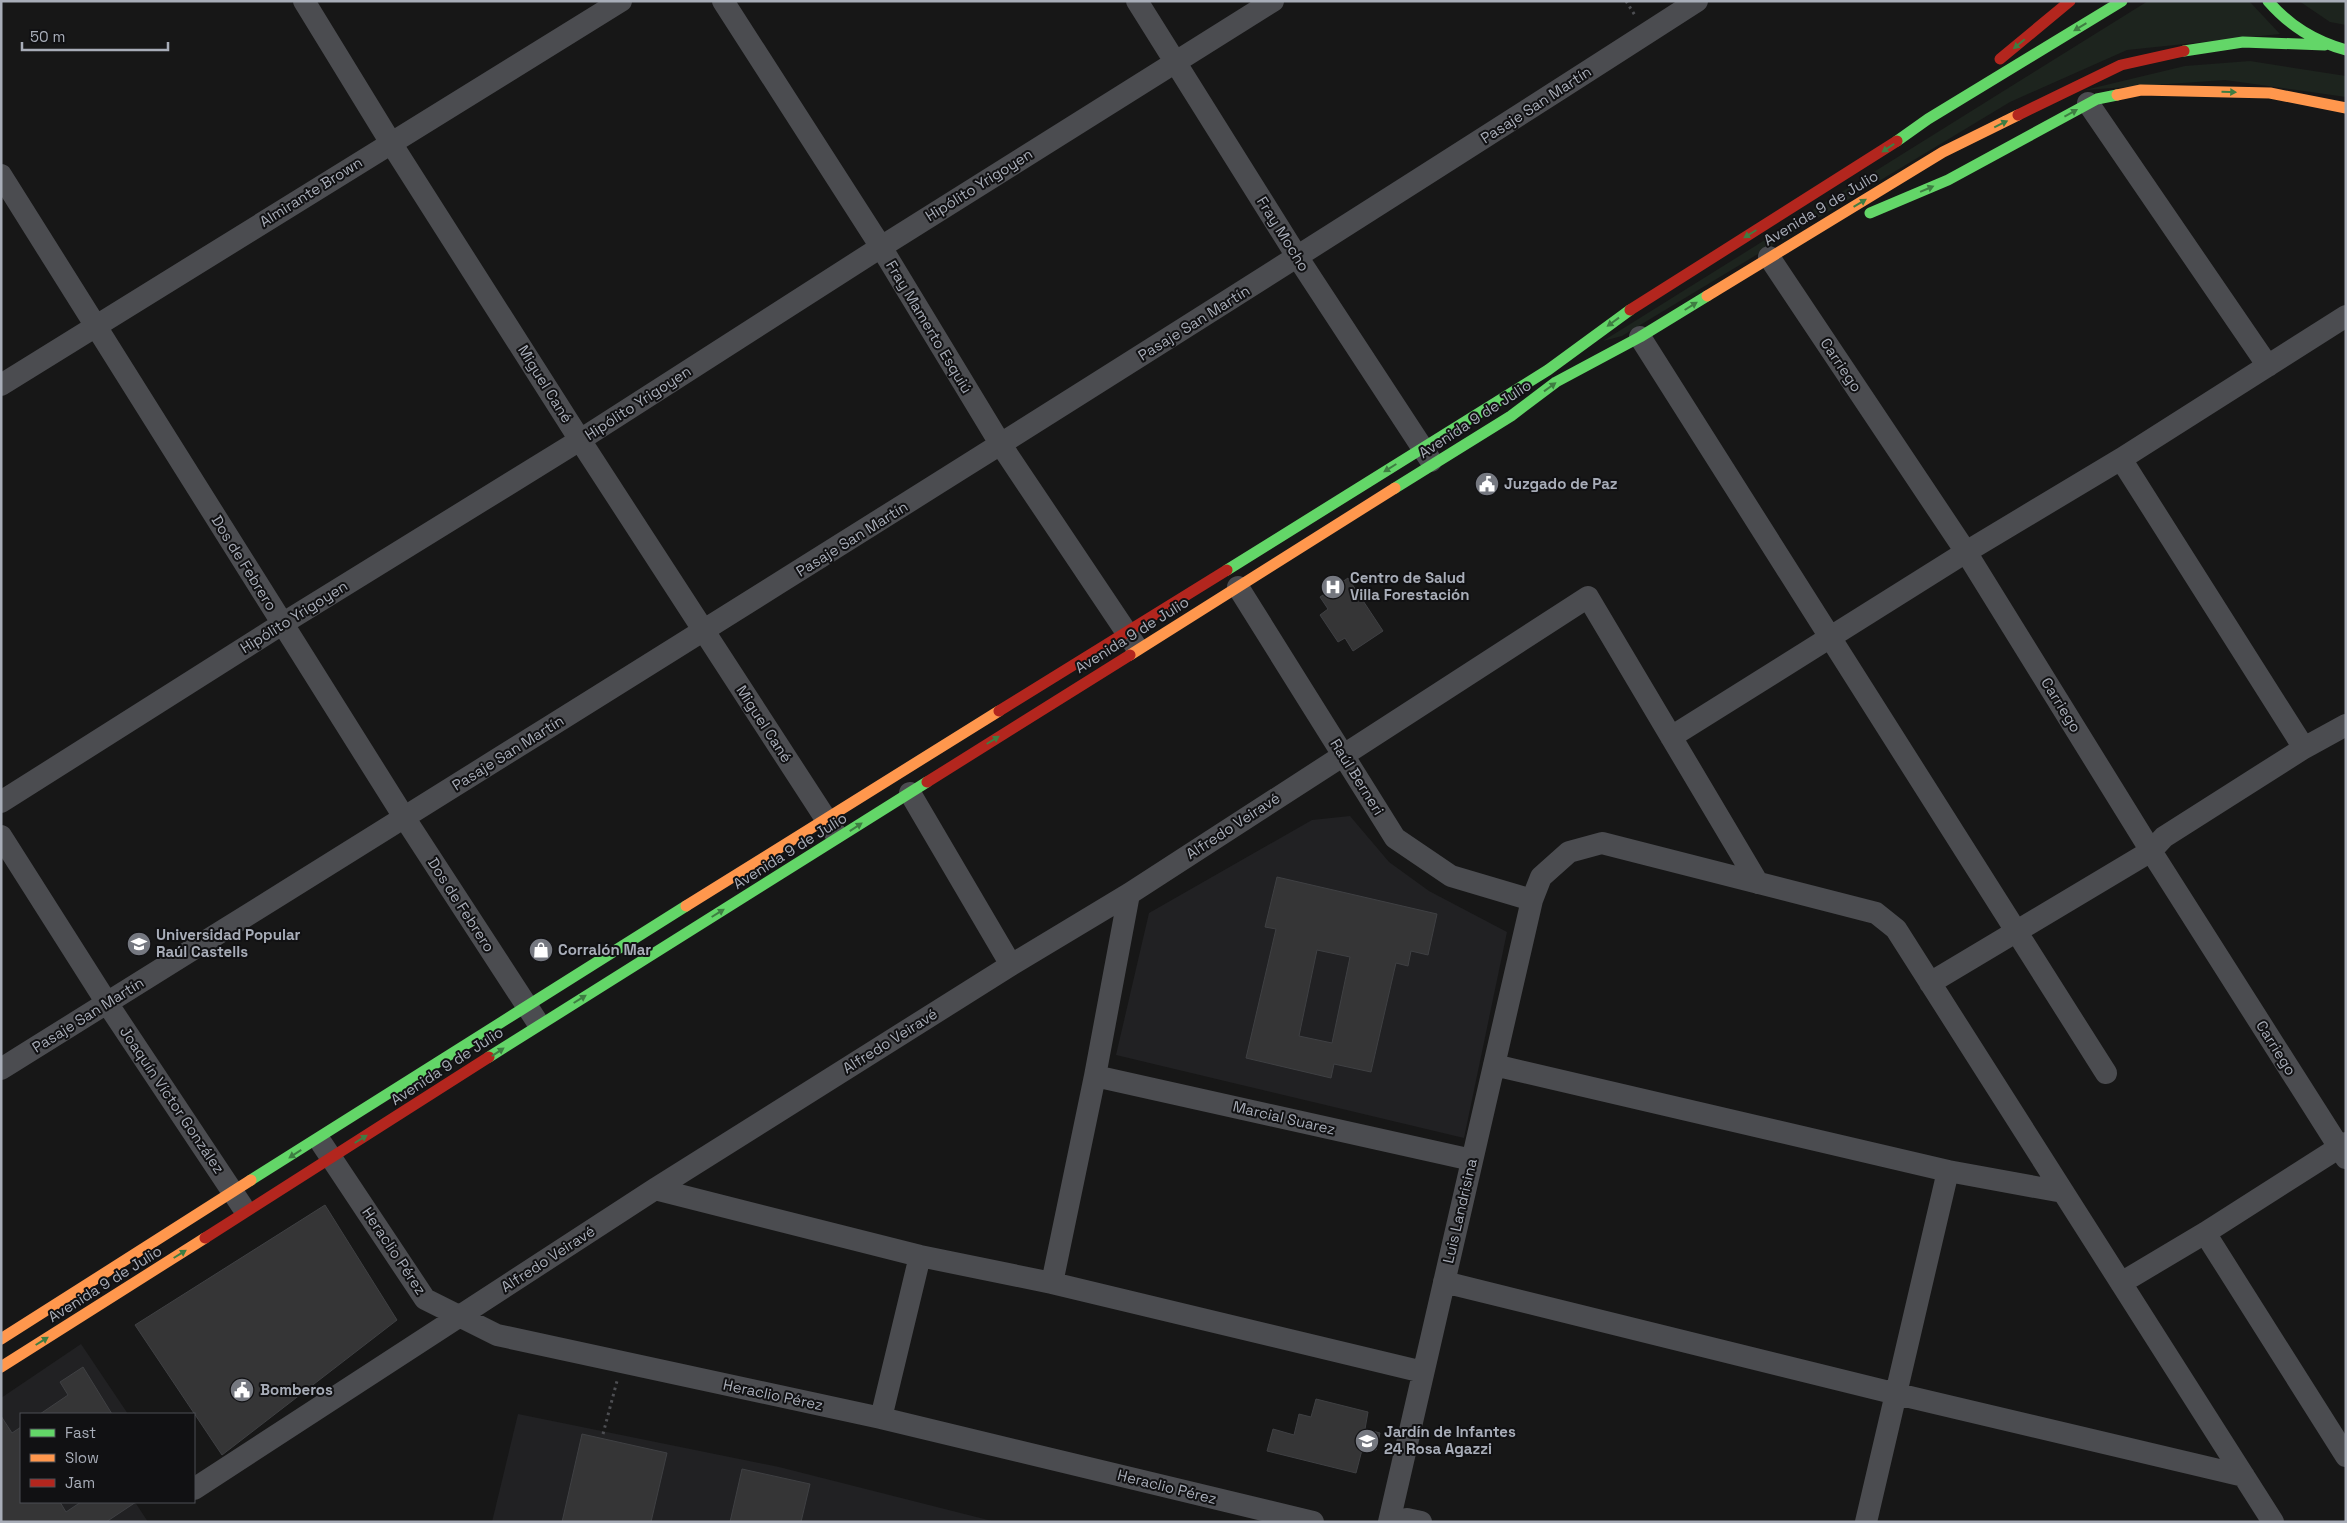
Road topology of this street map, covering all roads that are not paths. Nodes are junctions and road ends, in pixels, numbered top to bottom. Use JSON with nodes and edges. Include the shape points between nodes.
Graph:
{"nodes":[{"id":1,"x":304,"y":1,"type":"edge"},
{"id":2,"x":621,"y":1,"type":"edge"},
{"id":3,"x":724,"y":1,"type":"edge"},
{"id":4,"x":1137,"y":1,"type":"edge"},
{"id":5,"x":1273,"y":1,"type":"edge"},
{"id":6,"x":1697,"y":1,"type":"edge"},
{"id":7,"x":2070,"y":1,"type":"edge"},
{"id":8,"x":2122,"y":1,"type":"edge"},
{"id":9,"x":2268,"y":1,"type":"edge"},
{"id":10,"x":2325,"y":45,"type":"junction"},
{"id":11,"x":2346,"y":50,"type":"edge"},
{"id":12,"x":1175,"y":63,"type":"junction"},
{"id":13,"x":2088,"y":103,"type":"junction"},
{"id":14,"x":2346,"y":108,"type":"edge"},
{"id":15,"x":1928,"y":119,"type":"junction"},
{"id":16,"x":391,"y":143,"type":"junction"},
{"id":17,"x":1,"y":175,"type":"edge"},
{"id":18,"x":881,"y":247,"type":"junction"},
{"id":19,"x":1777,"y":253,"type":"junction"},
{"id":20,"x":1298,"y":258,"type":"junction"},
{"id":21,"x":2346,"y":316,"type":"edge"},
{"id":22,"x":95,"y":326,"type":"junction"},
{"id":23,"x":1640,"y":337,"type":"junction"},
{"id":24,"x":2268,"y":366,"type":"junction"},
{"id":25,"x":1,"y":385,"type":"edge"},
{"id":26,"x":580,"y":440,"type":"junction"},
{"id":27,"x":1001,"y":445,"type":"junction"},
{"id":28,"x":1428,"y":456,"type":"junction"},
{"id":29,"x":2122,"y":459,"type":"junction"},
{"id":30,"x":1966,"y":552,"type":"junction"},
{"id":31,"x":1238,"y":586,"type":"junction"},
{"id":32,"x":282,"y":624,"type":"junction"},
{"id":33,"x":705,"y":631,"type":"junction"},
{"id":34,"x":1832,"y":638,"type":"junction"},
{"id":35,"x":1132,"y":640,"type":"junction"},
{"id":36,"x":2346,"y":725,"type":"edge"},
{"id":37,"x":1671,"y":737,"type":"junction"},
{"id":38,"x":2304,"y":748,"type":"junction"},
{"id":39,"x":1342,"y":754,"type":"junction"},
{"id":40,"x":910,"y":793,"type":"junction"},
{"id":41,"x":1,"y":802,"type":"edge"},
{"id":42,"x":404,"y":817,"type":"junction"},
{"id":43,"x":832,"y":829,"type":"junction"},
{"id":44,"x":1,"y":836,"type":"edge"},
{"id":45,"x":2151,"y":851,"type":"junction"},
{"id":46,"x":1758,"y":883,"type":"junction"},
{"id":47,"x":1129,"y":894,"type":"junction"},
{"id":48,"x":1532,"y":900,"type":"junction"},
{"id":49,"x":2018,"y":932,"type":"junction"},
{"id":50,"x":1011,"y":965,"type":"junction"},
{"id":51,"x":1930,"y":983,"type":"junction"},
{"id":52,"x":107,"y":1003,"type":"junction"},
{"id":53,"x":528,"y":1006,"type":"junction"},
{"id":54,"x":539,"y":1025,"type":"junction"},
{"id":55,"x":1494,"y":1065,"type":"junction"},
{"id":56,"x":1,"y":1069,"type":"edge"},
{"id":57,"x":2106,"y":1073,"type":"dead end"},
{"id":58,"x":1095,"y":1076,"type":"junction"},
{"id":59,"x":319,"y":1139,"type":"junction"},
{"id":60,"x":2344,"y":1149,"type":"edge"},
{"id":61,"x":332,"y":1157,"type":"junction"},
{"id":62,"x":1472,"y":1160,"type":"junction"},
{"id":63,"x":1948,"y":1171,"type":"junction"},
{"id":64,"x":654,"y":1189,"type":"junction"},
{"id":65,"x":2063,"y":1192,"type":"junction"},
{"id":66,"x":234,"y":1193,"type":"junction"},
{"id":67,"x":246,"y":1212,"type":"junction"},
{"id":68,"x":2205,"y":1233,"type":"junction"},
{"id":69,"x":920,"y":1256,"type":"junction"},
{"id":70,"x":1444,"y":1282,"type":"junction"},
{"id":71,"x":1052,"y":1283,"type":"junction"},
{"id":72,"x":2121,"y":1283,"type":"junction"},
{"id":73,"x":460,"y":1317,"type":"junction"},
{"id":74,"x":1,"y":1339,"type":"edge"},
{"id":75,"x":1,"y":1367,"type":"edge"},
{"id":76,"x":1423,"y":1372,"type":"junction"},
{"id":77,"x":1897,"y":1394,"type":"junction"},
{"id":78,"x":881,"y":1418,"type":"junction"},
{"id":79,"x":2346,"y":1456,"type":"edge"},
{"id":80,"x":2244,"y":1476,"type":"junction"},
{"id":81,"x":195,"y":1489,"type":"edge"},
{"id":82,"x":1312,"y":1522,"type":"edge"},
{"id":83,"x":1389,"y":1522,"type":"edge"},
{"id":84,"x":1401,"y":1522,"type":"edge"},
{"id":85,"x":1421,"y":1522,"type":"edge"},
{"id":86,"x":1866,"y":1522,"type":"edge"},
{"id":87,"x":2273,"y":1522,"type":"edge"}],
"edges":[{"from":1,"to":16,"type":"street","name":"Miguel Cané"},
{"from":2,"to":16,"type":"street","name":"Almirante Brown"},
{"from":3,"to":18,"type":"street","name":"Fray Mamerto Esquiú"},
{"from":4,"to":12,"type":"street","name":"Fray Mocho"},
{"from":5,"to":12,"type":"street","name":"Hipólito Yrigoyen"},
{"from":6,"to":20,"type":"street","name":"Pasaje San Martín"},
{"from":7,"to":15,"type":"main road","one_way":true},
{"from":8,"to":15,"type":"main road","name":"Avenida 9 de Julio","one_way":true},
{"from":9,"to":10,"type":"main road","via":[[2285,21]]},
{"from":10,"to":11,"type":"main road"},
{"from":19,"to":10,"type":"main road","name":"Avenida 9 de Julio","one_way":true,"via":[[1943,152],[2121,65],[2243,42]]},
{"from":12,"to":18,"type":"street","name":"Hipólito Yrigoyen"},
{"from":12,"to":20,"type":"street","name":"Fray Mocho"},
{"from":13,"to":14,"type":"main road","one_way":true,"via":[[2142,90],[2183,90],[2270,93]]},
{"from":19,"to":13,"type":"main road","one_way":true,"via":[[1948,180]]},
{"from":13,"to":24,"type":"street"},
{"from":15,"to":28,"type":"main road","name":"Avenida 9 de Julio","one_way":true,"via":[[1889,148],[1634,307]]},
{"from":16,"to":22,"type":"street","name":"Almirante Brown"},
{"from":16,"to":26,"type":"street","name":"Miguel Cané"},
{"from":17,"to":22,"type":"street","name":"Dos de Febrero"},
{"from":18,"to":26,"type":"street","name":"Hipólito Yrigoyen"},
{"from":18,"to":27,"type":"street","name":"Fray Mamerto Esquiú"},
{"from":23,"to":19,"type":"main road","name":"Avenida 9 de Julio","one_way":true},
{"from":19,"to":30,"type":"street","name":"Carriego"},
{"from":20,"to":27,"type":"street","name":"Pasaje San Martín"},
{"from":20,"to":28,"type":"street","name":"Fray Mocho"},
{"from":21,"to":24,"type":"street"},
{"from":22,"to":25,"type":"street","name":"Almirante Brown"},
{"from":22,"to":32,"type":"street","name":"Dos de Febrero"},
{"from":28,"to":23,"type":"main road","name":"Avenida 9 de Julio","one_way":true,"via":[[1511,416],[1556,382]]},
{"from":23,"to":34,"type":"street"},
{"from":24,"to":29,"type":"street"},
{"from":26,"to":32,"type":"street","name":"Hipólito Yrigoyen"},
{"from":26,"to":33,"type":"street","name":"Miguel Cané"},
{"from":27,"to":33,"type":"street","name":"Pasaje San Martín"},
{"from":27,"to":35,"type":"street","name":"Fray Mamerto Esquiú"},
{"from":28,"to":31,"type":"main road","name":"Avenida 9 de Julio"},
{"from":28,"to":35,"type":"main road","name":"Avenida 9 de Julio","one_way":true},
{"from":29,"to":30,"type":"street"},
{"from":29,"to":38,"type":"street"},
{"from":30,"to":34,"type":"street"},
{"from":30,"to":45,"type":"street","name":"Carriego"},
{"from":31,"to":35,"type":"main road","name":"Avenida 9 de Julio"},
{"from":31,"to":39,"type":"street","name":"Raúl Berneri"},
{"from":32,"to":41,"type":"street","name":"Hipólito Yrigoyen"},
{"from":32,"to":42,"type":"street","name":"Dos de Febrero"},
{"from":33,"to":42,"type":"street","name":"Pasaje San Martín"},
{"from":33,"to":43,"type":"street","name":"Miguel Cané"},
{"from":34,"to":37,"type":"street"},
{"from":34,"to":49,"type":"street"},
{"from":40,"to":35,"type":"main road","name":"Avenida 9 de Julio","one_way":true},
{"from":35,"to":43,"type":"main road","name":"Avenida 9 de Julio"},
{"from":36,"to":38,"type":"street"},
{"from":37,"to":39,"type":"street","name":"Alfredo Veiravé","via":[[1588,596]]},
{"from":37,"to":46,"type":"street"},
{"from":38,"to":45,"type":"street","via":[[2164,837]]},
{"from":39,"to":47,"type":"street","name":"Alfredo Veiravé"},
{"from":39,"to":48,"type":"street","name":"Raúl Berneri","via":[[1394,838],[1451,876]]},
{"from":43,"to":40,"type":"main road","name":"Avenida 9 de Julio","one_way":true},
{"from":40,"to":50,"type":"street"},
{"from":42,"to":52,"type":"street","name":"Pasaje San Martín"},
{"from":42,"to":53,"type":"street","name":"Dos de Febrero"},
{"from":43,"to":53,"type":"main road","name":"Avenida 9 de Julio"},
{"from":54,"to":43,"type":"main road","name":"Avenida 9 de Julio","one_way":true},
{"from":44,"to":52,"type":"street","name":"Joaquín Víctor González"},
{"from":45,"to":49,"type":"street"},
{"from":45,"to":60,"type":"street","name":"Carriego"},
{"from":46,"to":48,"type":"street","name":"Luis Landrisina","via":[[1602,843],[1569,852],[1541,876]]},
{"from":46,"to":51,"type":"street","name":"Luis Landrisina","via":[[1876,912],[1896,930]]},
{"from":47,"to":50,"type":"street","name":"Alfredo Veiravé"},
{"from":47,"to":58,"type":"street"},
{"from":48,"to":55,"type":"street","name":"Luis Landrisina"},
{"from":49,"to":51,"type":"street"},
{"from":49,"to":57,"type":"street"},
{"from":50,"to":64,"type":"street","name":"Alfredo Veiravé"},
{"from":51,"to":65,"type":"street","name":"Luis Landrisina"},
{"from":52,"to":56,"type":"street","name":"Pasaje San Martín"},
{"from":52,"to":66,"type":"street","name":"Joaquín Víctor González"},
{"from":53,"to":54,"type":"street","name":"Dos de Febrero"},
{"from":53,"to":59,"type":"main road","name":"Avenida 9 de Julio"},
{"from":61,"to":54,"type":"main road","name":"Avenida 9 de Julio","one_way":true},
{"from":55,"to":62,"type":"street","name":"Luis Landrisina"},
{"from":55,"to":63,"type":"street"},
{"from":58,"to":62,"type":"street","name":"Marcial Suarez"},
{"from":58,"to":71,"type":"street"},
{"from":59,"to":61,"type":"street","name":"Heraclio Pérez"},
{"from":59,"to":66,"type":"main road","name":"Avenida 9 de Julio","one_way":true},
{"from":60,"to":68,"type":"street"},
{"from":61,"to":67,"type":"main road","name":"Avenida 9 de Julio"},
{"from":61,"to":73,"type":"street","name":"Heraclio Pérez","via":[[425,1299]]},
{"from":62,"to":70,"type":"street","name":"Luis Landrisina"},
{"from":63,"to":65,"type":"street"},
{"from":63,"to":77,"type":"street"},
{"from":64,"to":69,"type":"street"},
{"from":64,"to":73,"type":"street","name":"Alfredo Veiravé"},
{"from":65,"to":72,"type":"street","name":"Luis Landrisina"},
{"from":66,"to":67,"type":"street","name":"Joaquín Víctor González"},
{"from":66,"to":74,"type":"main road","name":"Avenida 9 de Julio"},
{"from":75,"to":67,"type":"main road","name":"Avenida 9 de Julio","one_way":true},
{"from":68,"to":72,"type":"street"},
{"from":68,"to":79,"type":"street"},
{"from":69,"to":71,"type":"street"},
{"from":69,"to":78,"type":"street"},
{"from":70,"to":76,"type":"street","name":"Luis Landrisina"},
{"from":70,"to":77,"type":"street"},
{"from":71,"to":76,"type":"street"},
{"from":72,"to":80,"type":"street","name":"Luis Landrisina"},
{"from":73,"to":78,"type":"street","name":"Heraclio Pérez","via":[[497,1335]]},
{"from":73,"to":81,"type":"street","name":"Alfredo Veiravé"},
{"from":76,"to":83,"type":"street","name":"Luis Landrisina"},
{"from":77,"to":80,"type":"street"},
{"from":77,"to":86,"type":"street"},
{"from":78,"to":82,"type":"street","name":"Heraclio Pérez"},
{"from":80,"to":87,"type":"street","name":"Luis Landrisina"},
{"from":84,"to":85,"type":"street","via":[[1407,1519]]}]}
